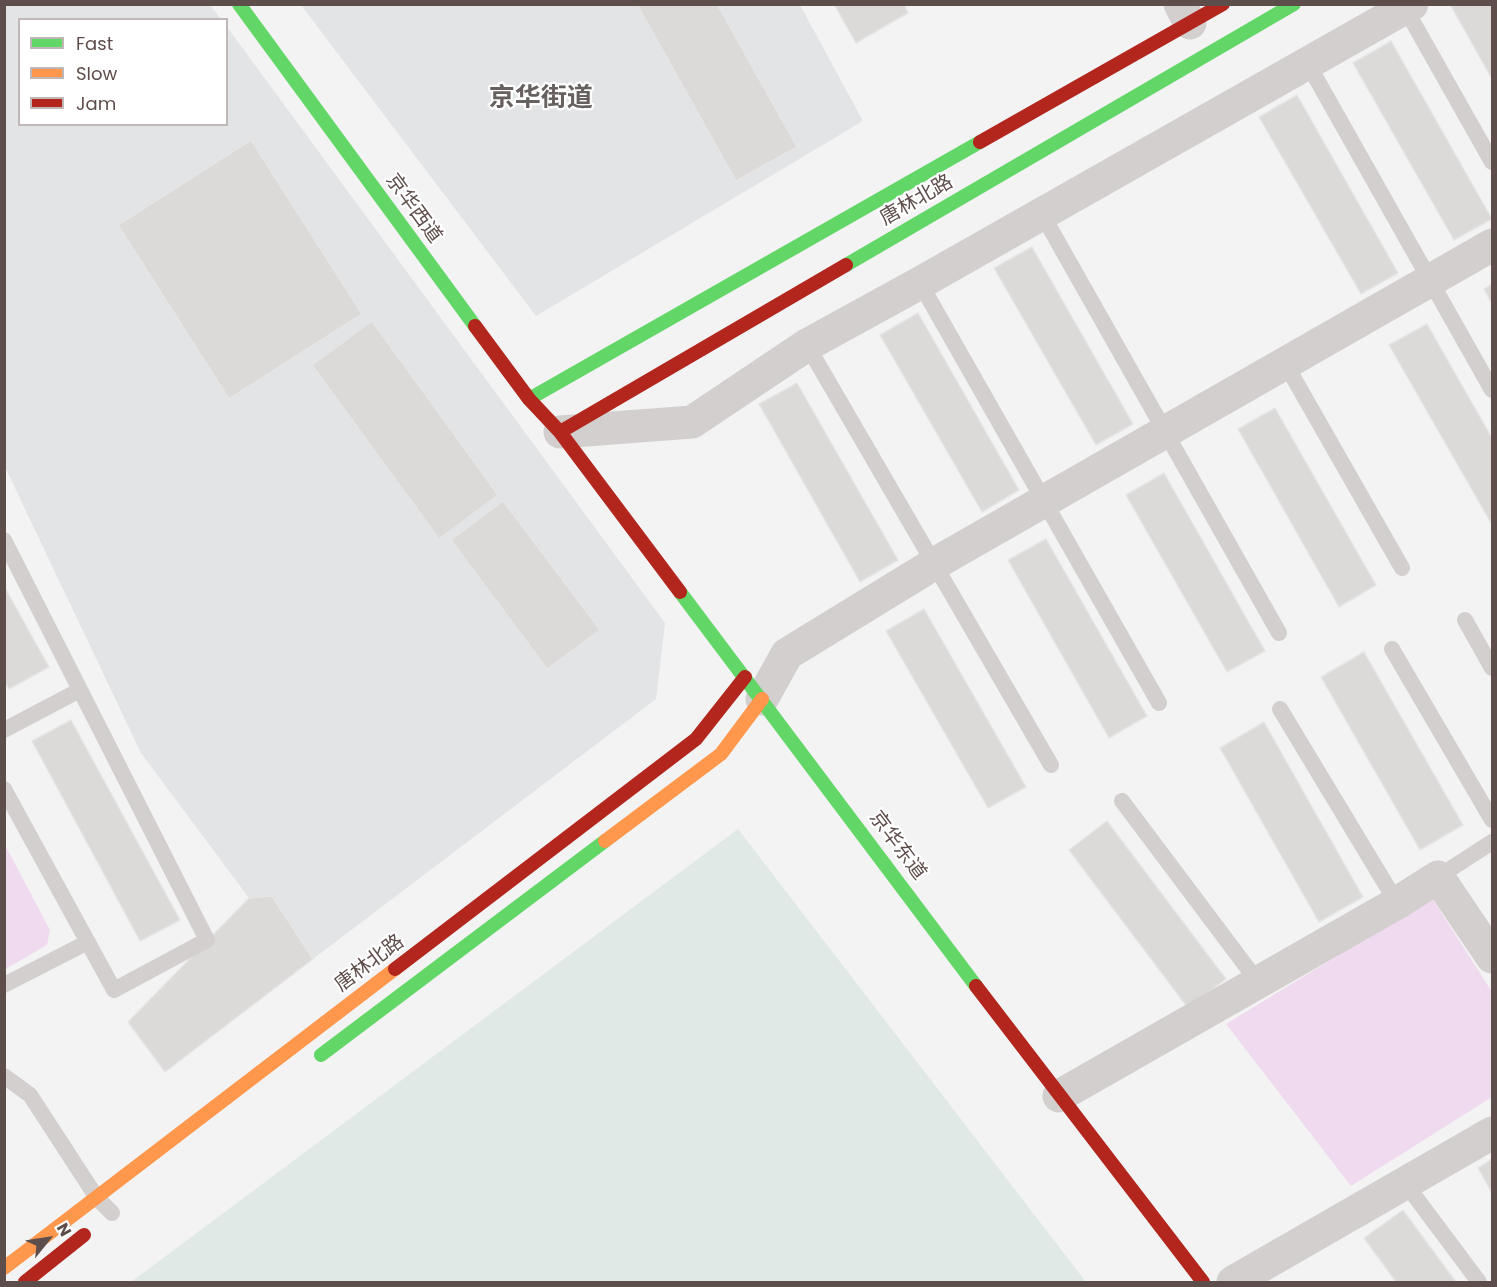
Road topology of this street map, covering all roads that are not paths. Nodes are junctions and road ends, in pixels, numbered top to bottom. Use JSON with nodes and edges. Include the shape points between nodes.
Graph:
{"nodes":[{"id":1,"x":239,"y":4,"type":"edge"},
{"id":2,"x":1223,"y":4,"type":"edge"},
{"id":3,"x":1294,"y":4,"type":"edge"},
{"id":4,"x":1409,"y":7,"type":"edge"},
{"id":5,"x":1185,"y":14,"type":"edge"},
{"id":6,"x":1308,"y":64,"type":"junction"},
{"id":7,"x":1492,"y":162,"type":"edge"},
{"id":8,"x":1042,"y":214,"type":"junction"},
{"id":9,"x":1492,"y":245,"type":"edge"},
{"id":10,"x":1430,"y":280,"type":"junction"},
{"id":11,"x":920,"y":283,"type":"junction"},
{"id":12,"x":807,"y":345,"type":"junction"},
{"id":13,"x":1285,"y":363,"type":"junction"},
{"id":14,"x":1492,"y":390,"type":"edge"},
{"id":15,"x":529,"y":399,"type":"junction"},
{"id":16,"x":560,"y":432,"type":"junction"},
{"id":17,"x":1165,"y":432,"type":"junction"},
{"id":18,"x":1044,"y":501,"type":"junction"},
{"id":19,"x":4,"y":540,"type":"edge"},
{"id":20,"x":934,"y":564,"type":"junction"},
{"id":21,"x":1401,"y":568,"type":"dead end"},
{"id":22,"x":1465,"y":620,"type":"dead end"},
{"id":23,"x":1279,"y":633,"type":"dead end"},
{"id":24,"x":1392,"y":649,"type":"dead end"},
{"id":25,"x":1492,"y":668,"type":"edge"},
{"id":26,"x":753,"y":688,"type":"junction"},
{"id":27,"x":80,"y":690,"type":"junction"},
{"id":28,"x":1159,"y":703,"type":"dead end"},
{"id":29,"x":1280,"y":709,"type":"dead end"},
{"id":30,"x":4,"y":730,"type":"edge"},
{"id":31,"x":1051,"y":765,"type":"dead end"},
{"id":32,"x":4,"y":789,"type":"edge"},
{"id":33,"x":1122,"y":801,"type":"dead end"},
{"id":34,"x":1492,"y":820,"type":"edge"},
{"id":35,"x":1492,"y":842,"type":"edge"},
{"id":36,"x":1438,"y":877,"type":"junction"},
{"id":37,"x":1397,"y":903,"type":"junction"},
{"id":38,"x":87,"y":942,"type":"junction"},
{"id":39,"x":1492,"y":957,"type":"edge"},
{"id":40,"x":1258,"y":982,"type":"junction"},
{"id":41,"x":4,"y":985,"type":"edge"},
{"id":42,"x":311,"y":1062,"type":"dead end"},
{"id":43,"x":4,"y":1076,"type":"edge"},
{"id":44,"x":1059,"y":1096,"type":"junction"},
{"id":45,"x":1492,"y":1133,"type":"edge"},
{"id":46,"x":1405,"y":1184,"type":"junction"},
{"id":47,"x":97,"y":1198,"type":"junction"},
{"id":48,"x":107,"y":1217,"type":"joint"},
{"id":49,"x":4,"y":1268,"type":"edge"},
{"id":50,"x":25,"y":1282,"type":"edge"},
{"id":51,"x":1203,"y":1282,"type":"edge"},
{"id":52,"x":1233,"y":1282,"type":"edge"},
{"id":53,"x":1479,"y":1282,"type":"edge"}],
"edges":[{"from":1,"to":15,"type":"main road","name":"京华西道"},
{"from":2,"to":5,"type":"main road","name":"唐林北路"},
{"from":3,"to":16,"type":"main road","name":"唐林北路"},
{"from":4,"to":6,"type":"street"},
{"from":4,"to":7,"type":"lane"},
{"from":5,"to":15,"type":"main road","name":"唐林北路"},
{"from":6,"to":8,"type":"street"},
{"from":6,"to":10,"type":"lane"},
{"from":8,"to":11,"type":"street"},
{"from":8,"to":17,"type":"lane"},
{"from":9,"to":10,"type":"street"},
{"from":10,"to":13,"type":"street"},
{"from":10,"to":14,"type":"lane"},
{"from":11,"to":12,"type":"street"},
{"from":11,"to":18,"type":"lane"},
{"from":12,"to":16,"type":"street","via":[[692,422]]},
{"from":12,"to":20,"type":"lane"},
{"from":13,"to":17,"type":"street"},
{"from":13,"to":21,"type":"lane"},
{"from":15,"to":16,"type":"main road","name":"京华西道"},
{"from":16,"to":26,"type":"main road","name":"京华东道"},
{"from":17,"to":18,"type":"street"},
{"from":17,"to":23,"type":"lane"},
{"from":18,"to":20,"type":"street"},
{"from":18,"to":28,"type":"lane"},
{"from":19,"to":27,"type":"lane"},
{"from":20,"to":26,"type":"street","via":[[787,654]]},
{"from":20,"to":31,"type":"lane"},
{"from":22,"to":25,"type":"lane"},
{"from":24,"to":34,"type":"lane"},
{"from":26,"to":42,"type":"main road","via":[[721,754]]},
{"from":26,"to":44,"type":"main road","name":"京华东道"},
{"from":26,"to":47,"type":"main road","name":"唐林北路","via":[[696,740]]},
{"from":27,"to":30,"type":"lane"},
{"from":27,"to":38,"type":"lane","via":[[207,940],[114,990]]},
{"from":29,"to":37,"type":"lane"},
{"from":32,"to":38,"type":"lane"},
{"from":33,"to":40,"type":"lane"},
{"from":35,"to":36,"type":"lane"},
{"from":36,"to":37,"type":"street"},
{"from":36,"to":39,"type":"street"},
{"from":37,"to":40,"type":"street"},
{"from":38,"to":41,"type":"lane"},
{"from":40,"to":44,"type":"street"},
{"from":43,"to":47,"type":"lane","via":[[30,1095]]},
{"from":44,"to":51,"type":"main road","name":"京华东道"},
{"from":45,"to":46,"type":"street"},
{"from":46,"to":52,"type":"street"},
{"from":46,"to":53,"type":"lane"},
{"from":47,"to":48,"type":"lane"},
{"from":47,"to":49,"type":"main road","name":"唐林北路"},
{"from":48,"to":50,"type":"main road"}]}
